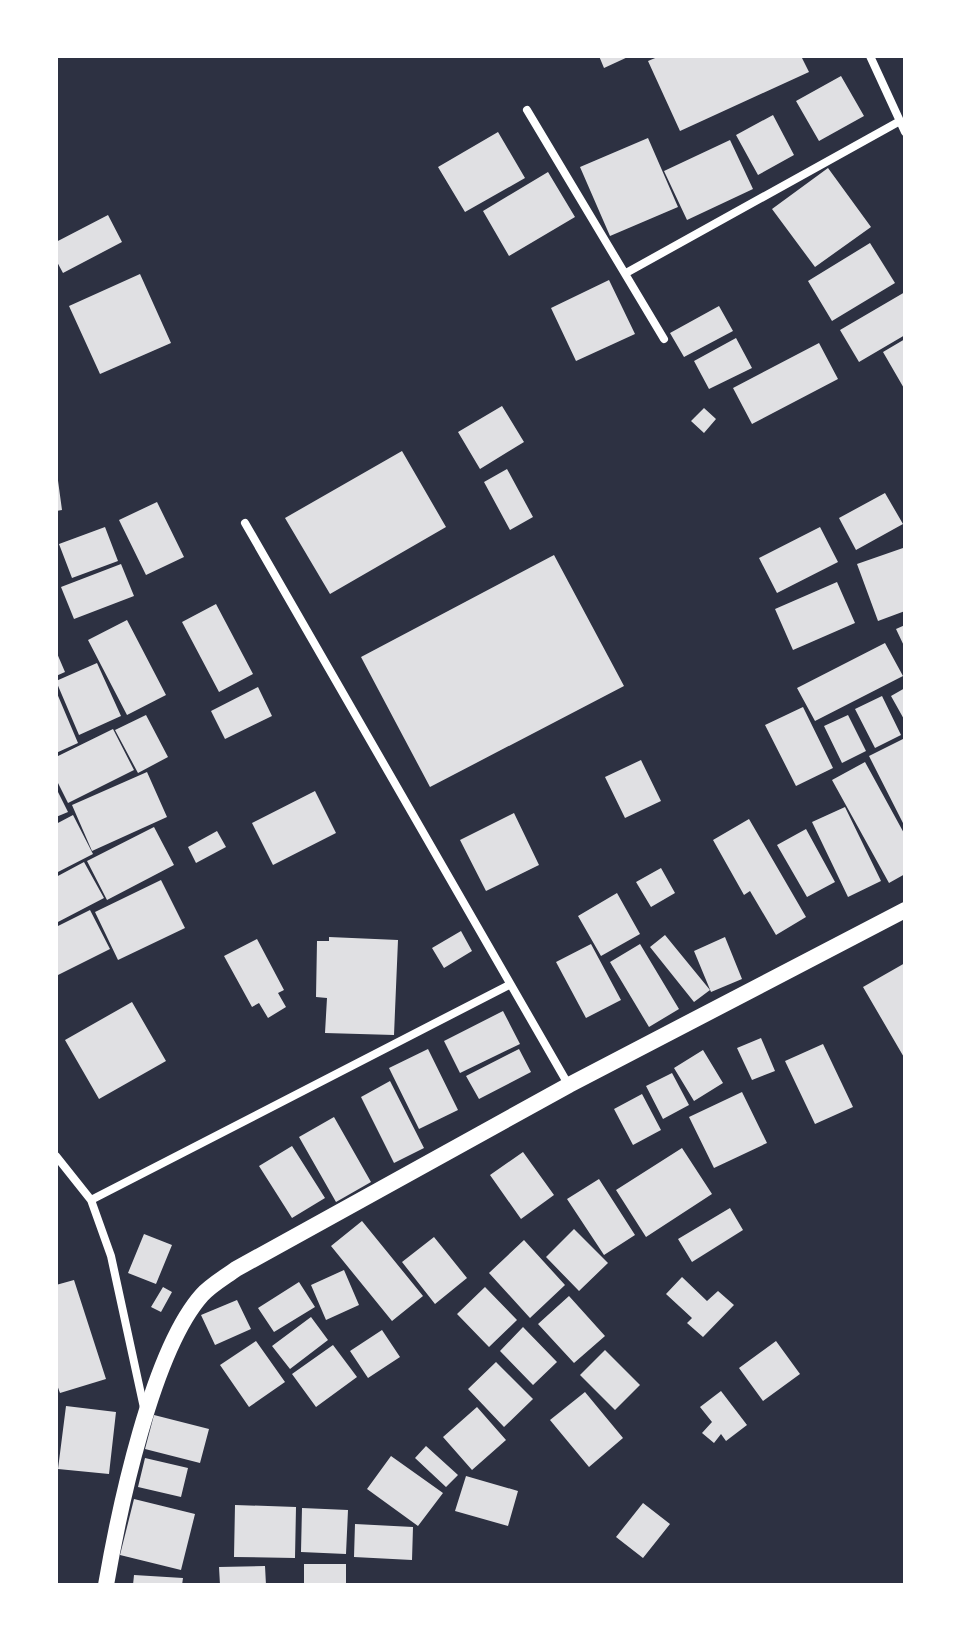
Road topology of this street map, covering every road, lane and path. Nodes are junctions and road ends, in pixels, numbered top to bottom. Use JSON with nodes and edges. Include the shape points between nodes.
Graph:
{"nodes":[{"id":1,"x":870,"y":56,"type":"edge"},
{"id":2,"x":527,"y":110,"type":"dead end"},
{"id":3,"x":900,"y":121,"type":"junction"},
{"id":4,"x":905,"y":132,"type":"edge"},
{"id":5,"x":626,"y":273,"type":"junction"},
{"id":6,"x":664,"y":339,"type":"dead end"},
{"id":7,"x":245,"y":523,"type":"dead end"},
{"id":8,"x":905,"y":910,"type":"edge"},
{"id":9,"x":509,"y":985,"type":"junction"},
{"id":10,"x":569,"y":1085,"type":"junction"},
{"id":11,"x":56,"y":1156,"type":"edge"},
{"id":12,"x":91,"y":1200,"type":"junction"},
{"id":13,"x":146,"y":1420,"type":"junction"},
{"id":14,"x":106,"y":1585,"type":"edge"}],
"edges":[{"from":1,"to":3,"type":"street"},
{"from":2,"to":5,"type":"street"},
{"from":3,"to":4,"type":"street"},
{"from":3,"to":5,"type":"street"},
{"from":5,"to":6,"type":"street"},
{"from":7,"to":9,"type":"street"},
{"from":8,"to":10,"type":"main road"},
{"from":9,"to":10,"type":"street"},
{"from":9,"to":12,"type":"street"},
{"from":10,"to":13,"type":"main road","via":[[236,1269],[202,1294],[177,1330]]},
{"from":11,"to":12,"type":"street"},
{"from":12,"to":13,"type":"street","via":[[125,1309]]},
{"from":13,"to":14,"type":"main road"}]}
